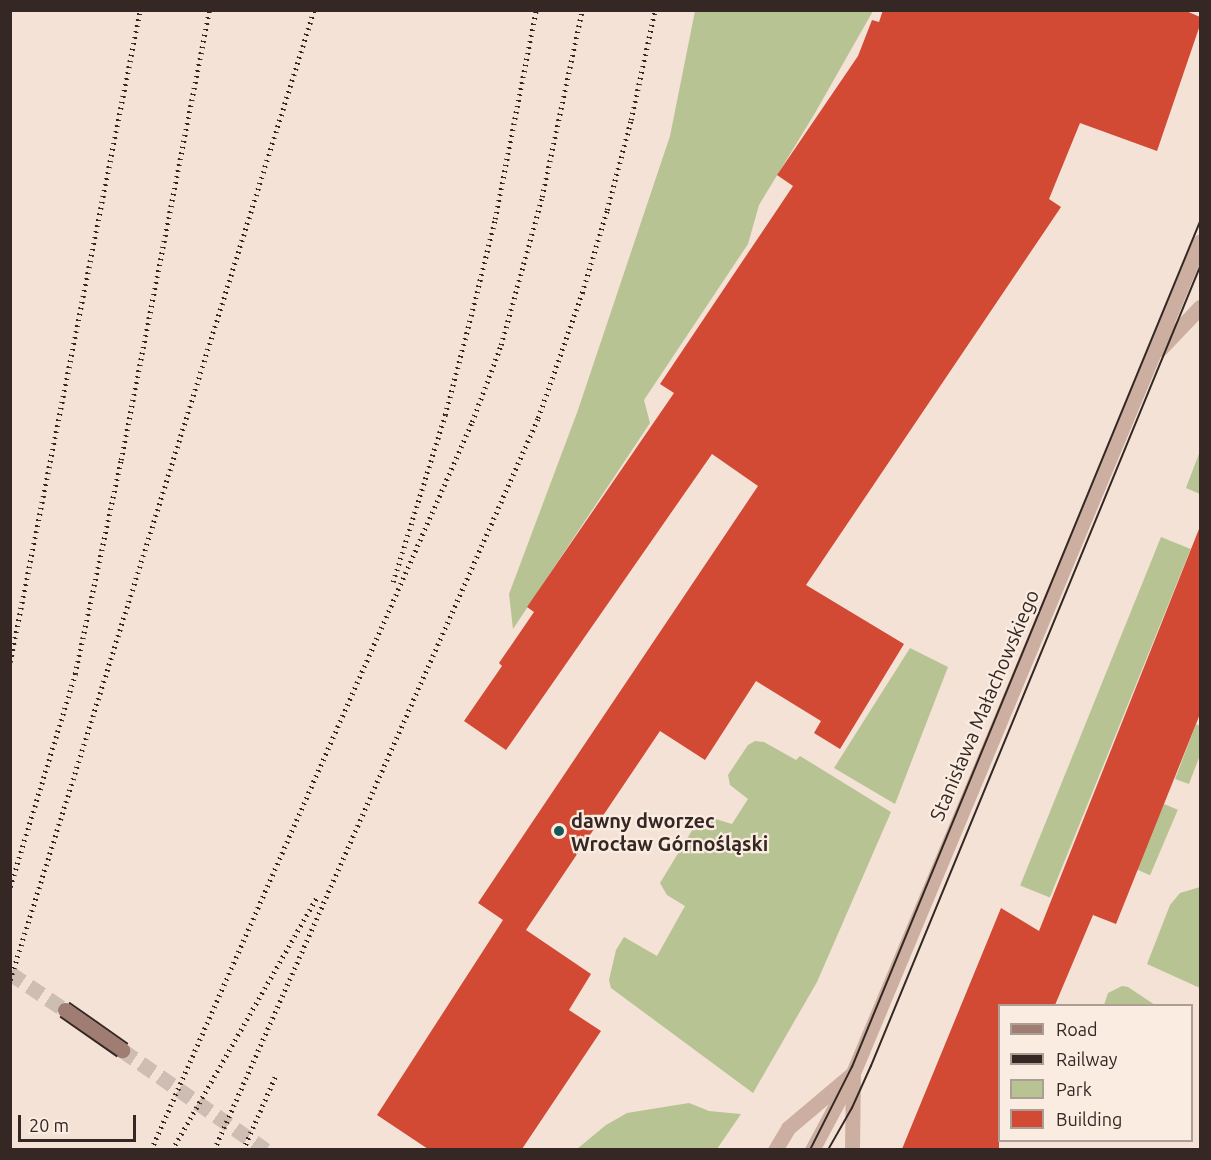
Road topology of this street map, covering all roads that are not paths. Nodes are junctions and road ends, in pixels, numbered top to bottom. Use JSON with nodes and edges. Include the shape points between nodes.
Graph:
{"nodes":[{"id":1,"x":1200,"y":242,"type":"edge"},
{"id":2,"x":1200,"y":307,"type":"edge"},
{"id":3,"x":1155,"y":354,"type":"junction"},
{"id":4,"x":64,"y":1010,"type":"tunnel mouth"},
{"id":5,"x":122,"y":1050,"type":"tunnel mouth"},
{"id":6,"x":853,"y":1072,"type":"junction"},
{"id":7,"x":775,"y":1149,"type":"edge"},
{"id":8,"x":812,"y":1149,"type":"edge"},
{"id":9,"x":852,"y":1149,"type":"edge"}],
"edges":[{"from":1,"to":3,"type":"street","name":"Stanisława Małachowskiego"},
{"from":2,"to":3,"type":"street","name":"Stanisława Małachowskiego"},
{"from":3,"to":6,"type":"street","name":"Stanisława Małachowskiego"},
{"from":4,"to":5,"type":"main road"},
{"from":6,"to":7,"type":"street","name":"Stanisława Małachowskiego","via":[[788,1128]]},
{"from":6,"to":8,"type":"street"},
{"from":6,"to":9,"type":"street","name":"Stanisława Małachowskiego"}]}
